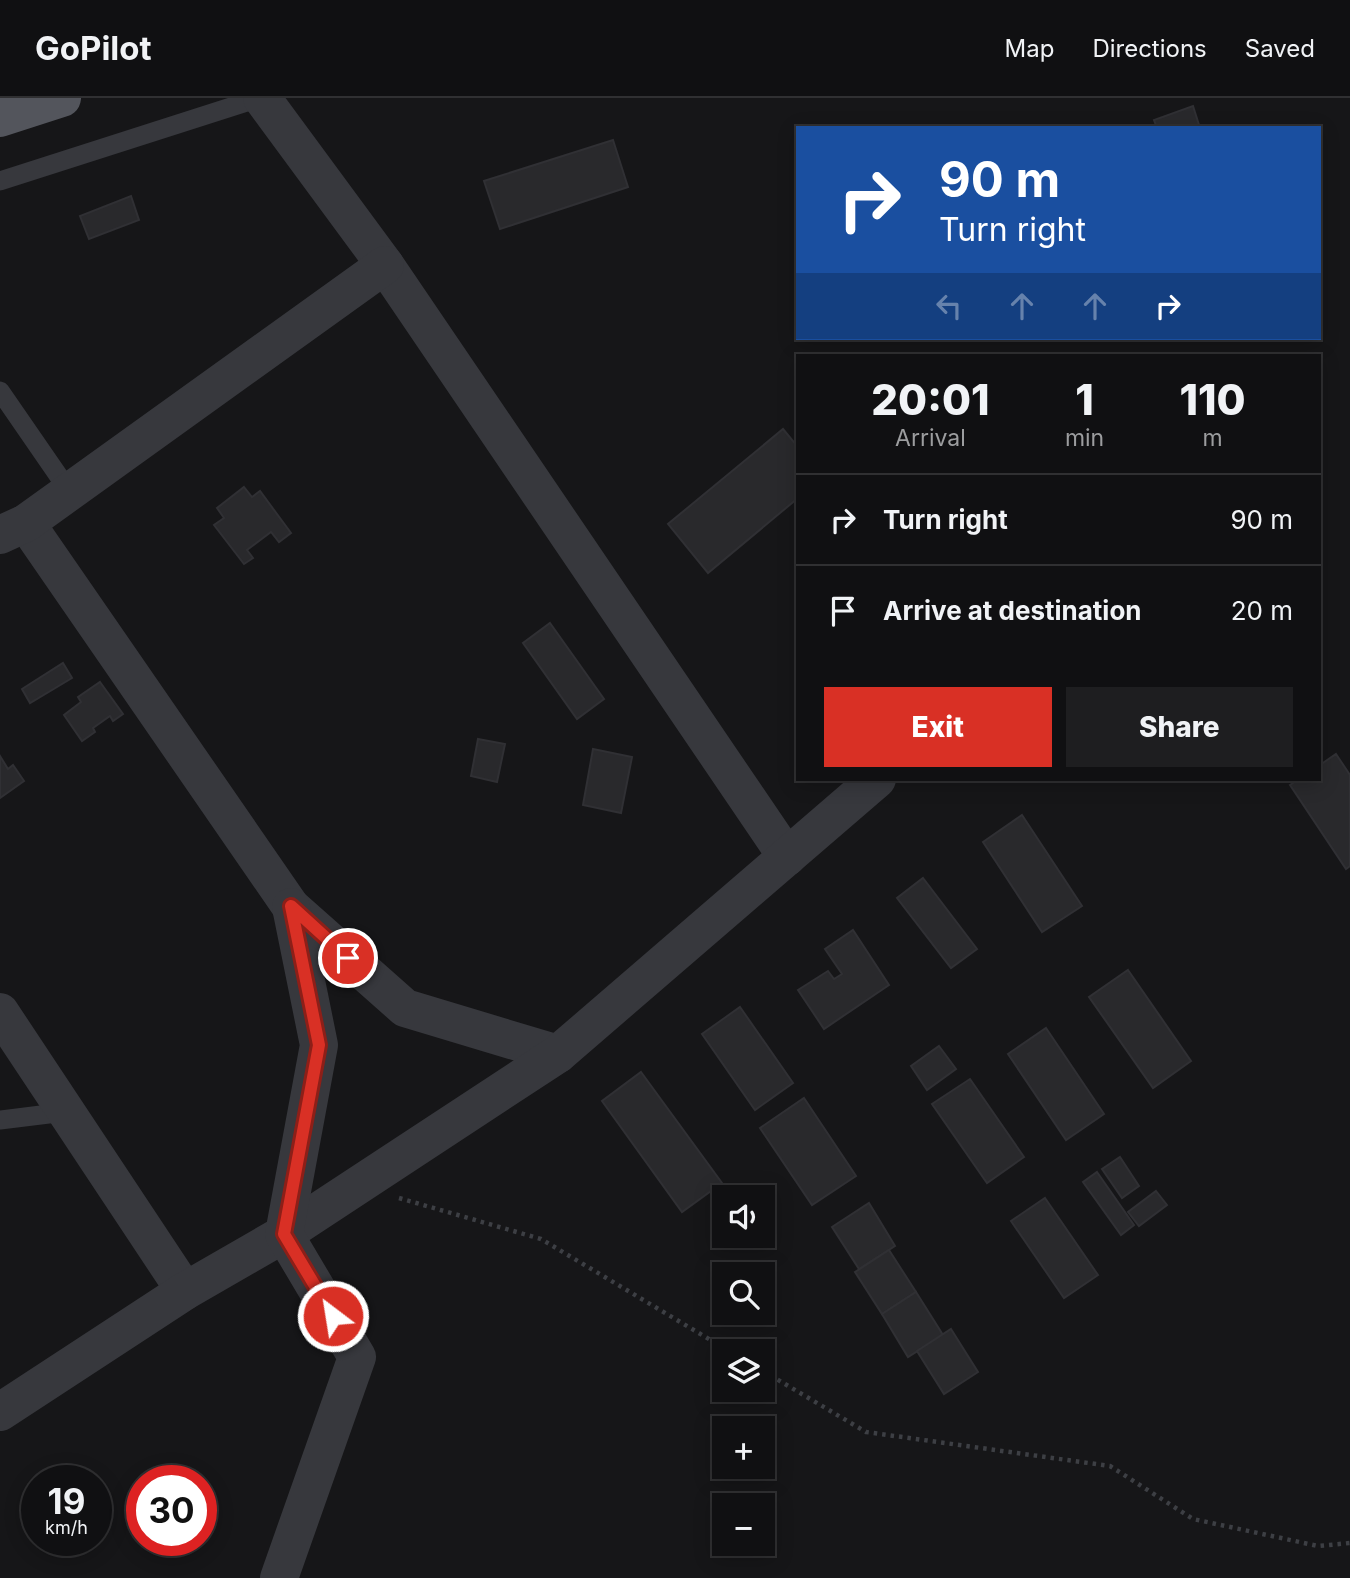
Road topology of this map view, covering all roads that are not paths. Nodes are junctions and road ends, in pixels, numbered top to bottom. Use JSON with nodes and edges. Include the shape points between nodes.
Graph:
{"nodes":[{"id":1,"x":62,"y":98,"type":"edge"},
{"id":2,"x":261,"y":98,"type":"edge"},
{"id":3,"x":0,"y":118,"type":"edge"},
{"id":4,"x":0,"y":181,"type":"edge"},
{"id":5,"x":384,"y":265,"type":"junction"},
{"id":6,"x":0,"y":391,"type":"edge"},
{"id":7,"x":69,"y":491,"type":"junction"},
{"id":8,"x":13,"y":529,"type":"edge"},
{"id":9,"x":875,"y":781,"type":"edge"},
{"id":10,"x":787,"y":857,"type":"junction"},
{"id":11,"x":291,"y":906,"type":"junction"},
{"id":12,"x":0,"y":1012,"type":"edge"},
{"id":13,"x":558,"y":1054,"type":"junction"},
{"id":14,"x":65,"y":1112,"type":"junction"},
{"id":15,"x":0,"y":1120,"type":"edge"},
{"id":16,"x":284,"y":1234,"type":"junction"},
{"id":17,"x":185,"y":1291,"type":"junction"},
{"id":18,"x":0,"y":1412,"type":"edge"},
{"id":19,"x":279,"y":1578,"type":"edge"}],
"edges":[{"from":1,"to":3,"type":"main road"},
{"from":2,"to":4,"type":"lane"},
{"from":2,"to":5,"type":"street"},
{"from":5,"to":7,"type":"street"},
{"from":5,"to":10,"type":"street"},
{"from":6,"to":7,"type":"lane"},
{"from":7,"to":8,"type":"street"},
{"from":8,"to":11,"type":"street"},
{"from":9,"to":10,"type":"street"},
{"from":10,"to":13,"type":"street"},
{"from":11,"to":13,"type":"street","via":[[405,1009]]},
{"from":11,"to":16,"type":"street","via":[[319,1045]]},
{"from":12,"to":14,"type":"street"},
{"from":13,"to":16,"type":"street"},
{"from":14,"to":15,"type":"lane"},
{"from":14,"to":17,"type":"street"},
{"from":16,"to":17,"type":"street"},
{"from":16,"to":19,"type":"street","via":[[357,1357]]},
{"from":17,"to":18,"type":"street"}]}
